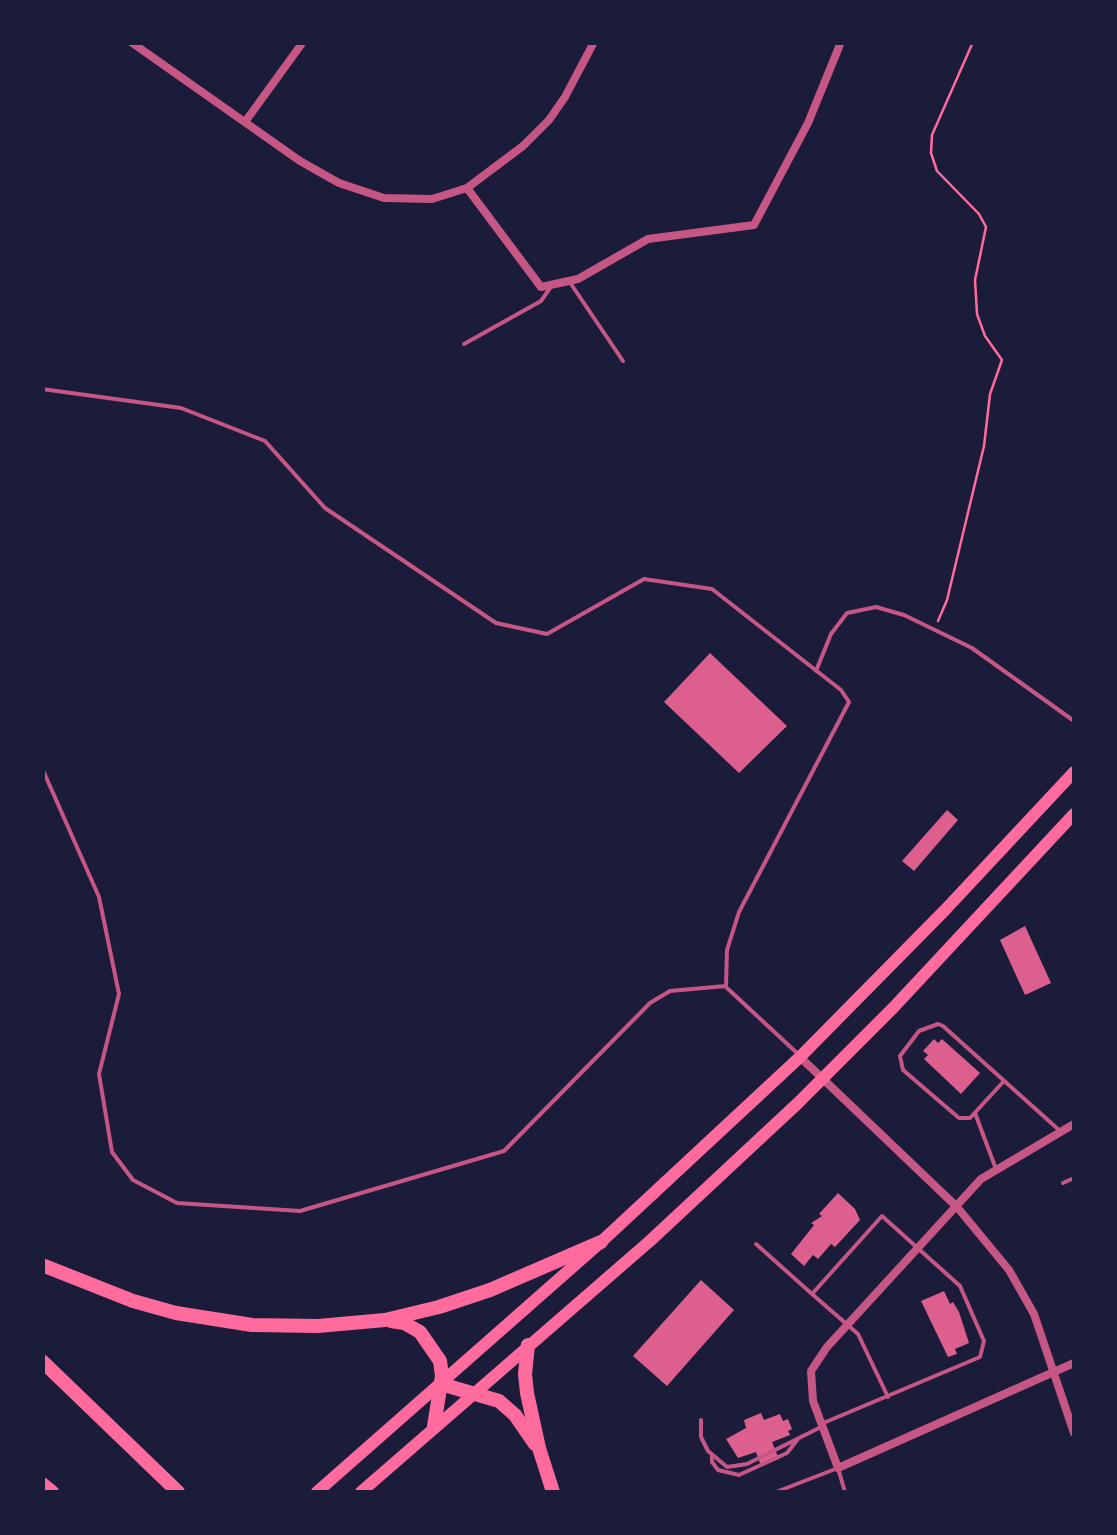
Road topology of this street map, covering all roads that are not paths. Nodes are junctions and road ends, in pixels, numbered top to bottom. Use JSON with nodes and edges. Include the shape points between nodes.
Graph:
{"nodes":[{"id":1,"x":131,"y":42,"type":"edge"},
{"id":2,"x":304,"y":42,"type":"edge"},
{"id":3,"x":594,"y":42,"type":"edge"},
{"id":4,"x":841,"y":42,"type":"edge"},
{"id":5,"x":245,"y":122,"type":"junction"},
{"id":6,"x":468,"y":188,"type":"junction"},
{"id":7,"x":569,"y":281,"type":"junction"},
{"id":8,"x":552,"y":284,"type":"junction"},
{"id":9,"x":464,"y":344,"type":"dead end"},
{"id":10,"x":623,"y":360,"type":"dead end"},
{"id":11,"x":42,"y":388,"type":"edge"},
{"id":12,"x":816,"y":671,"type":"junction"},
{"id":13,"x":1074,"y":721,"type":"edge"},
{"id":14,"x":42,"y":768,"type":"edge"},
{"id":15,"x":1074,"y":772,"type":"edge"},
{"id":16,"x":1074,"y":814,"type":"edge"},
{"id":17,"x":726,"y":986,"type":"junction"},
{"id":18,"x":800,"y":1057,"type":"junction"},
{"id":19,"x":822,"y":1078,"type":"junction"},
{"id":20,"x":1004,"y":1081,"type":"junction"},
{"id":21,"x":975,"y":1113,"type":"junction"},
{"id":22,"x":1074,"y":1124,"type":"edge"},
{"id":23,"x":1062,"y":1134,"type":"junction"},
{"id":24,"x":996,"y":1169,"type":"junction"},
{"id":25,"x":1074,"y":1178,"type":"edge"},
{"id":26,"x":1063,"y":1183,"type":"dead end"},
{"id":27,"x":957,"y":1207,"type":"junction"},
{"id":28,"x":600,"y":1242,"type":"junction"},
{"id":29,"x":756,"y":1244,"type":"dead end"},
{"id":30,"x":918,"y":1250,"type":"junction"},
{"id":31,"x":42,"y":1265,"type":"edge"},
{"id":32,"x":812,"y":1294,"type":"junction"},
{"id":33,"x":385,"y":1320,"type":"junction"},
{"id":34,"x":847,"y":1326,"type":"junction"},
{"id":35,"x":528,"y":1346,"type":"junction"},
{"id":36,"x":42,"y":1360,"type":"edge"},
{"id":37,"x":1074,"y":1364,"type":"edge"},
{"id":38,"x":1053,"y":1374,"type":"junction"},
{"id":39,"x":441,"y":1384,"type":"junction"},
{"id":40,"x":472,"y":1392,"type":"junction"},
{"id":41,"x":888,"y":1397,"type":"junction"},
{"id":42,"x":701,"y":1420,"type":"dead end"},
{"id":43,"x":822,"y":1425,"type":"junction"},
{"id":44,"x":434,"y":1426,"type":"junction"},
{"id":45,"x":1074,"y":1434,"type":"edge"},
{"id":46,"x":539,"y":1448,"type":"junction"},
{"id":47,"x":838,"y":1468,"type":"junction"},
{"id":48,"x":42,"y":1484,"type":"edge"},
{"id":49,"x":52,"y":1492,"type":"edge"},
{"id":50,"x":178,"y":1492,"type":"edge"},
{"id":51,"x":317,"y":1492,"type":"edge"},
{"id":52,"x":361,"y":1492,"type":"edge"},
{"id":53,"x":553,"y":1492,"type":"edge"},
{"id":54,"x":776,"y":1492,"type":"edge"},
{"id":55,"x":845,"y":1492,"type":"edge"}],
"edges":[{"from":1,"to":5,"type":"street"},
{"from":2,"to":5,"type":"street"},
{"from":3,"to":6,"type":"street","via":[[549,120]]},
{"from":4,"to":7,"type":"street","via":[[754,225],[648,239]]},
{"from":5,"to":6,"type":"street","via":[[339,183],[384,198],[432,199]]},
{"from":6,"to":8,"type":"street","via":[[541,287]]},
{"from":7,"to":8,"type":"street"},
{"from":7,"to":10,"type":"lane"},
{"from":8,"to":9,"type":"lane","via":[[541,300]]},
{"from":11,"to":12,"type":"lane","via":[[181,408],[265,440],[325,508],[496,623],[547,634],[644,579],[712,589]]},
{"from":12,"to":13,"type":"lane","via":[[847,613],[876,608],[936,629],[1010,672]]},
{"from":12,"to":17,"type":"lane","via":[[850,702],[739,912],[727,950]]},
{"from":14,"to":17,"type":"lane","via":[[99,896],[119,994],[99,1074],[112,1152],[132,1180],[176,1203],[300,1211],[504,1151],[650,1003],[670,992]]},
{"from":15,"to":18,"type":"highway"},
{"from":16,"to":19,"type":"highway"},
{"from":17,"to":18,"type":"lane"},
{"from":18,"to":19,"type":"street"},
{"from":18,"to":28,"type":"highway"},
{"from":19,"to":27,"type":"street"},
{"from":19,"to":35,"type":"highway"},
{"from":20,"to":21,"type":"lane"},
{"from":20,"to":21,"type":"lane","via":[[938,1024],[919,1031],[902,1050],[903,1070],[959,1118]]},
{"from":20,"to":23,"type":"lane"},
{"from":21,"to":24,"type":"lane"},
{"from":22,"to":23,"type":"street"},
{"from":23,"to":24,"type":"street"},
{"from":24,"to":27,"type":"street"},
{"from":25,"to":26,"type":"lane"},
{"from":27,"to":30,"type":"street"},
{"from":27,"to":38,"type":"street","via":[[1017,1284]]},
{"from":28,"to":33,"type":"highway","via":[[490,1290]]},
{"from":28,"to":39,"type":"highway"},
{"from":29,"to":32,"type":"lane"},
{"from":30,"to":32,"type":"lane","via":[[882,1216]]},
{"from":30,"to":34,"type":"street"},
{"from":30,"to":41,"type":"lane","via":[[960,1286],[984,1341],[980,1357]]},
{"from":31,"to":33,"type":"highway","via":[[132,1301],[206,1319],[284,1326]]},
{"from":32,"to":34,"type":"lane"},
{"from":33,"to":39,"type":"highway","via":[[426,1338],[440,1361]]},
{"from":34,"to":41,"type":"lane","via":[[858,1334]]},
{"from":34,"to":43,"type":"street","via":[[811,1371],[812,1401]]},
{"from":35,"to":40,"type":"highway"},
{"from":35,"to":46,"type":"highway","via":[[525,1374]]},
{"from":36,"to":50,"type":"highway"},
{"from":37,"to":38,"type":"street"},
{"from":38,"to":45,"type":"street"},
{"from":38,"to":47,"type":"street"},
{"from":39,"to":40,"type":"highway"},
{"from":39,"to":44,"type":"highway"},
{"from":39,"to":51,"type":"highway"},
{"from":40,"to":44,"type":"highway"},
{"from":40,"to":46,"type":"highway","via":[[510,1410]]},
{"from":41,"to":43,"type":"lane"},
{"from":42,"to":43,"type":"lane","via":[[712,1454],[723,1465],[740,1466]]},
{"from":43,"to":47,"type":"street"},
{"from":44,"to":52,"type":"highway"},
{"from":46,"to":53,"type":"highway"},
{"from":47,"to":54,"type":"lane"},
{"from":47,"to":55,"type":"lane"},
{"from":48,"to":49,"type":"highway"}]}
